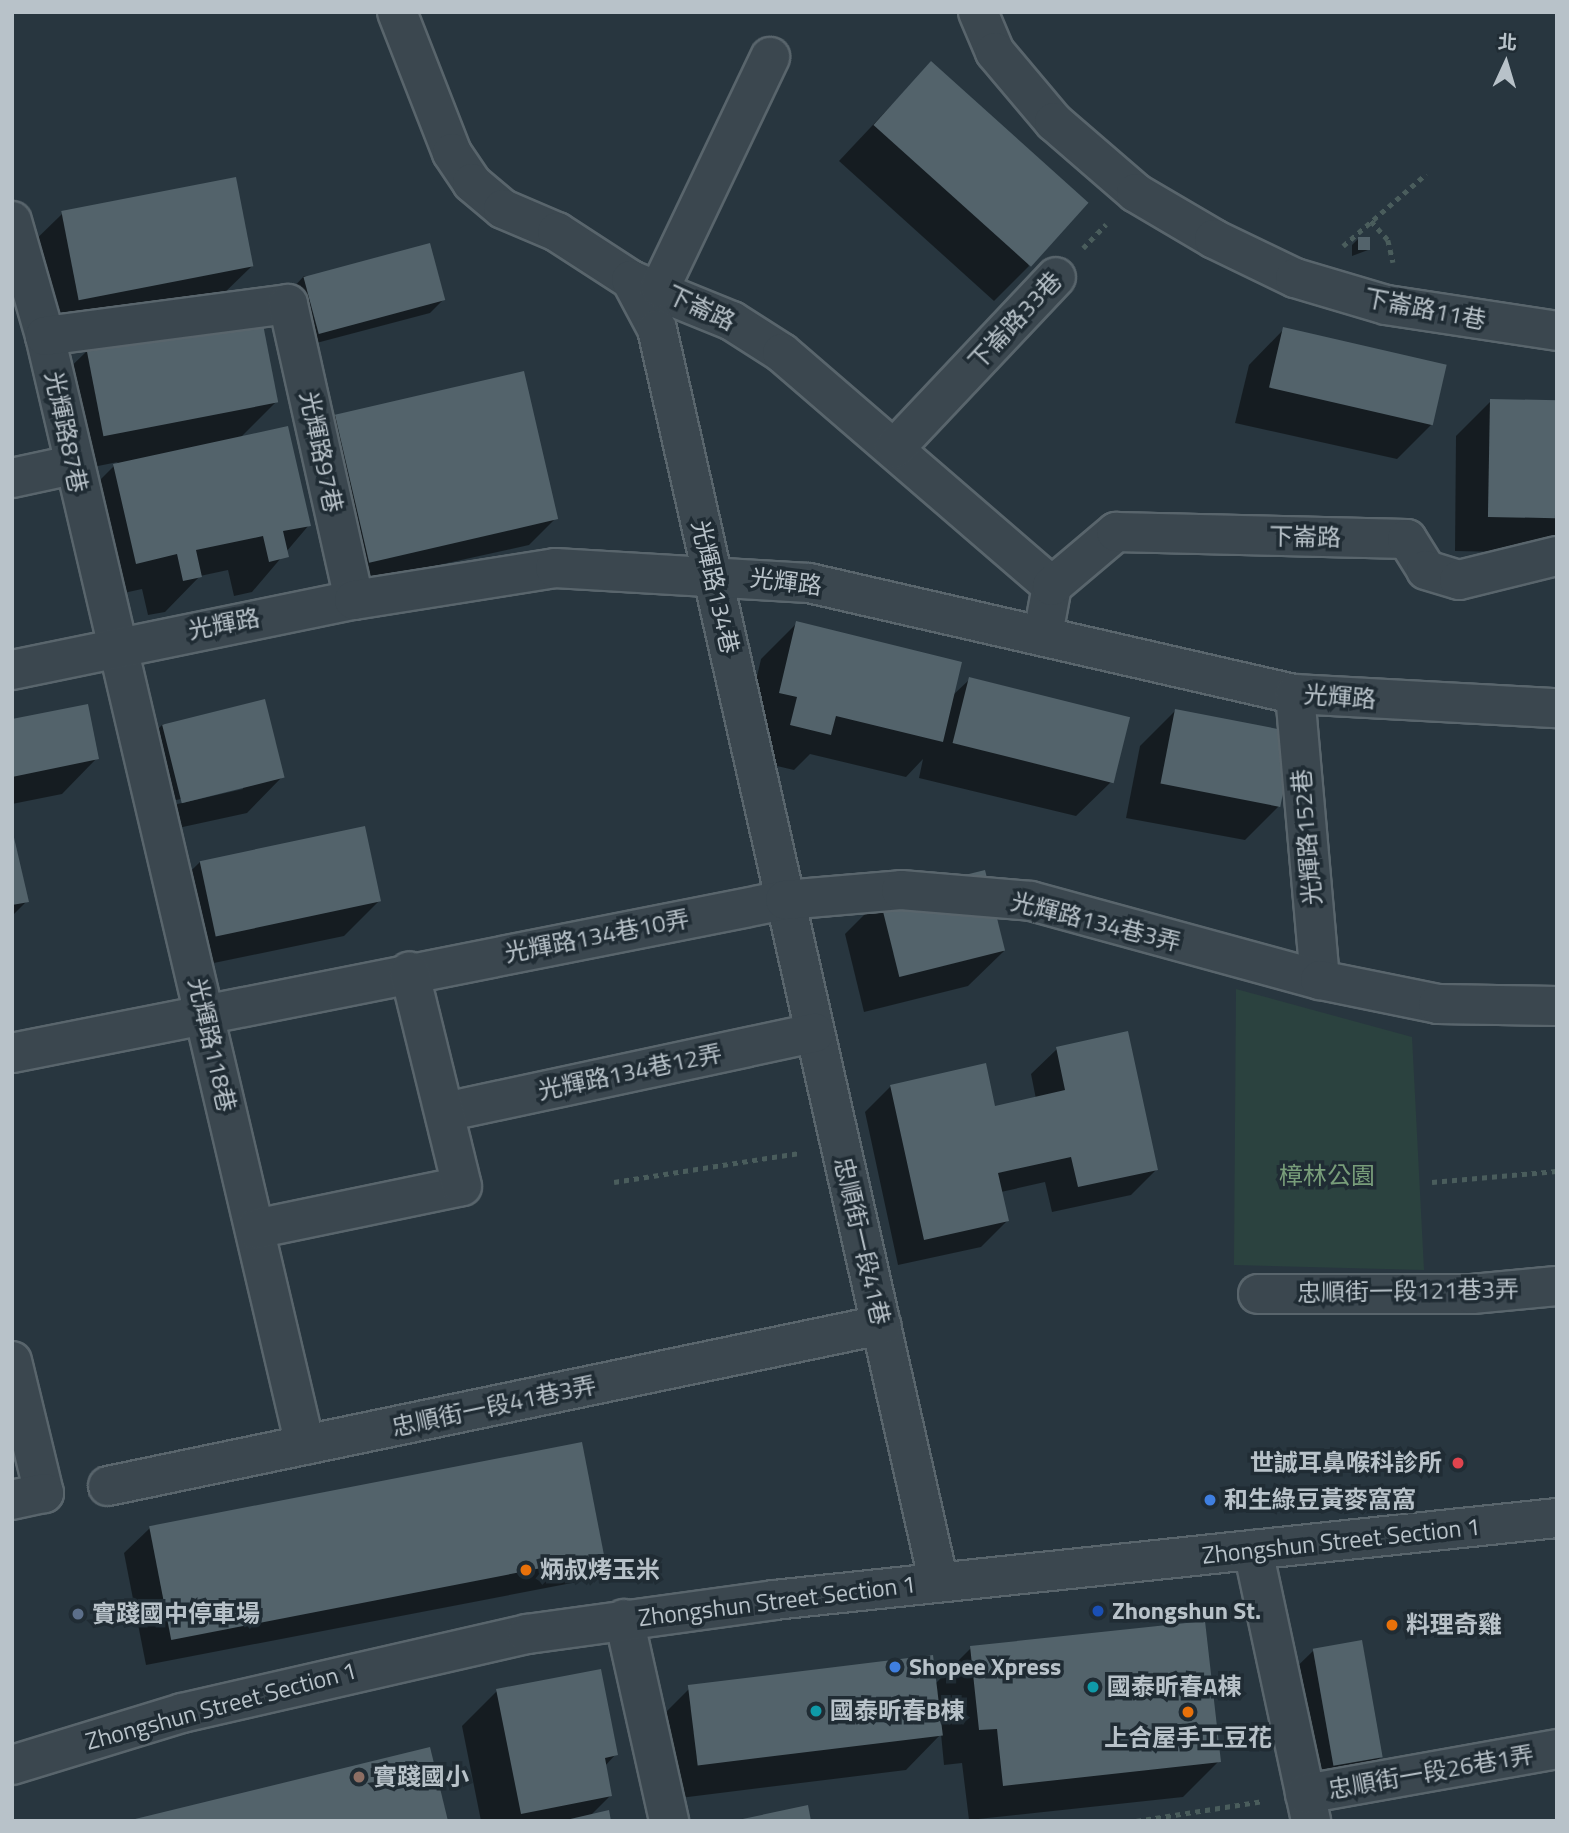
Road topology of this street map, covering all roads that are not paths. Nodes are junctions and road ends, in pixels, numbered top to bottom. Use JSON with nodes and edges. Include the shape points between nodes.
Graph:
{"nodes":[{"id":1,"x":397,"y":12,"type":"edge"},
{"id":2,"x":978,"y":12,"type":"edge"},
{"id":3,"x":770,"y":57,"type":"dead end"},
{"id":4,"x":12,"y":221,"type":"edge"},
{"id":5,"x":1056,"y":277,"type":"road end"},
{"id":6,"x":645,"y":284,"type":"junction"},
{"id":7,"x":1557,"y":331,"type":"edge"},
{"id":8,"x":45,"y":336,"type":"junction"},
{"id":9,"x":894,"y":449,"type":"junction"},
{"id":10,"x":72,"y":465,"type":"junction"},
{"id":11,"x":12,"y":478,"type":"edge"},
{"id":12,"x":1557,"y":556,"type":"edge"},
{"id":13,"x":712,"y":573,"type":"junction"},
{"id":14,"x":1052,"y":586,"type":"junction"},
{"id":15,"x":354,"y":600,"type":"junction"},
{"id":16,"x":1043,"y":634,"type":"junction"},
{"id":17,"x":114,"y":645,"type":"junction"},
{"id":18,"x":12,"y":670,"type":"edge"},
{"id":19,"x":1295,"y":694,"type":"junction"},
{"id":20,"x":1557,"y":708,"type":"edge"},
{"id":21,"x":785,"y":900,"type":"junction"},
{"id":22,"x":409,"y":971,"type":"junction"},
{"id":23,"x":1320,"y":980,"type":"junction"},
{"id":24,"x":1557,"y":1006,"type":"edge"},
{"id":25,"x":205,"y":1013,"type":"junction"},
{"id":26,"x":816,"y":1033,"type":"junction"},
{"id":27,"x":12,"y":1053,"type":"edge"},
{"id":28,"x":445,"y":1112,"type":"junction"},
{"id":29,"x":255,"y":1229,"type":"junction"},
{"id":30,"x":1557,"y":1286,"type":"edge"},
{"id":31,"x":1258,"y":1294,"type":"dead end"},
{"id":32,"x":881,"y":1325,"type":"junction"},
{"id":33,"x":12,"y":1361,"type":"edge"},
{"id":34,"x":305,"y":1445,"type":"junction"},
{"id":35,"x":108,"y":1486,"type":"dead end"},
{"id":36,"x":12,"y":1500,"type":"edge"},
{"id":37,"x":1557,"y":1518,"type":"edge"},
{"id":38,"x":1253,"y":1550,"type":"junction"},
{"id":39,"x":939,"y":1583,"type":"junction"},
{"id":40,"x":624,"y":1619,"type":"junction"},
{"id":41,"x":1557,"y":1749,"type":"edge"},
{"id":42,"x":12,"y":1765,"type":"edge"},
{"id":43,"x":1308,"y":1808,"type":"edge"},
{"id":44,"x":670,"y":1821,"type":"edge"}],
"edges":[{"from":1,"to":6,"type":"street","name":"下崙路","via":[[452,153],[472,183],[503,209],[557,232]]},
{"from":2,"to":7,"type":"street","name":"下崙路11巷","via":[[995,52],[1054,122],[1136,193],[1295,278],[1430,316]]},
{"from":3,"to":6,"type":"street"},
{"from":4,"to":8,"type":"street","name":"光輝路87巷"},
{"from":5,"to":9,"type":"street","name":"下崙路33巷"},
{"from":6,"to":9,"type":"street","name":"下崙路","via":[[782,353]]},
{"from":6,"to":13,"type":"street","name":"光輝路134巷"},
{"from":8,"to":10,"type":"street","name":"光輝路87巷"},
{"from":8,"to":15,"type":"street","name":"光輝路97巷","via":[[288,304]]},
{"from":9,"to":14,"type":"street","name":"下崙路"},
{"from":10,"to":11,"type":"street"},
{"from":10,"to":17,"type":"street","name":"光輝路87巷"},
{"from":12,"to":14,"type":"street","name":"下崙路","via":[[1459,580],[1426,570],[1407,539],[1116,532]]},
{"from":13,"to":15,"type":"street","name":"光輝路","via":[[555,568]]},
{"from":13,"to":16,"type":"street","name":"光輝路","via":[[899,600]]},
{"from":13,"to":21,"type":"street","name":"光輝路134巷"},
{"from":14,"to":16,"type":"street"},
{"from":15,"to":17,"type":"street","name":"光輝路"},
{"from":16,"to":19,"type":"street","name":"光輝路"},
{"from":17,"to":18,"type":"street","name":"光輝路"},
{"from":17,"to":25,"type":"street","name":"光輝路118巷"},
{"from":19,"to":20,"type":"street","name":"光輝路"},
{"from":19,"to":23,"type":"street","name":"光輝路152巷"},
{"from":21,"to":22,"type":"street","name":"光輝路134巷10弄"},
{"from":21,"to":23,"type":"street","name":"光輝路134巷3弄","via":[[901,890],[1031,901]]},
{"from":21,"to":26,"type":"street","name":"忠順街一段41巷"},
{"from":22,"to":25,"type":"street","name":"光輝路134巷10弄"},
{"from":22,"to":28,"type":"street"},
{"from":23,"to":24,"type":"street","name":"光輝路134巷3弄","via":[[1438,1004]]},
{"from":25,"to":27,"type":"street","name":"光輝路134巷10弄"},
{"from":25,"to":29,"type":"street","name":"光輝路118巷"},
{"from":26,"to":28,"type":"street","name":"光輝路134巷12弄"},
{"from":26,"to":32,"type":"street","name":"忠順街一段41巷"},
{"from":28,"to":29,"type":"street","via":[[462,1186]]},
{"from":29,"to":34,"type":"street","name":"光輝路118巷"},
{"from":30,"to":31,"type":"street","name":"忠順街一段121巷3弄","via":[[1472,1294]]},
{"from":32,"to":34,"type":"street","name":"忠順街一段41巷3弄"},
{"from":32,"to":39,"type":"street","name":"忠順街一段41巷"},
{"from":33,"to":36,"type":"street","via":[[44,1493]]},
{"from":34,"to":35,"type":"street","name":"忠順街一段41巷3弄"},
{"from":37,"to":38,"type":"street","name":"Zhongshun Street Section 1"},
{"from":38,"to":39,"type":"street","name":"Zhongshun Street Section 1"},
{"from":38,"to":43,"type":"street"},
{"from":39,"to":40,"type":"street","name":"Zhongshun Street Section 1"},
{"from":40,"to":42,"type":"street","name":"Zhongshun Street Section 1","via":[[335,1674]]},
{"from":40,"to":44,"type":"street"},
{"from":41,"to":43,"type":"street","name":"忠順街一段26巷1弄"}]}
